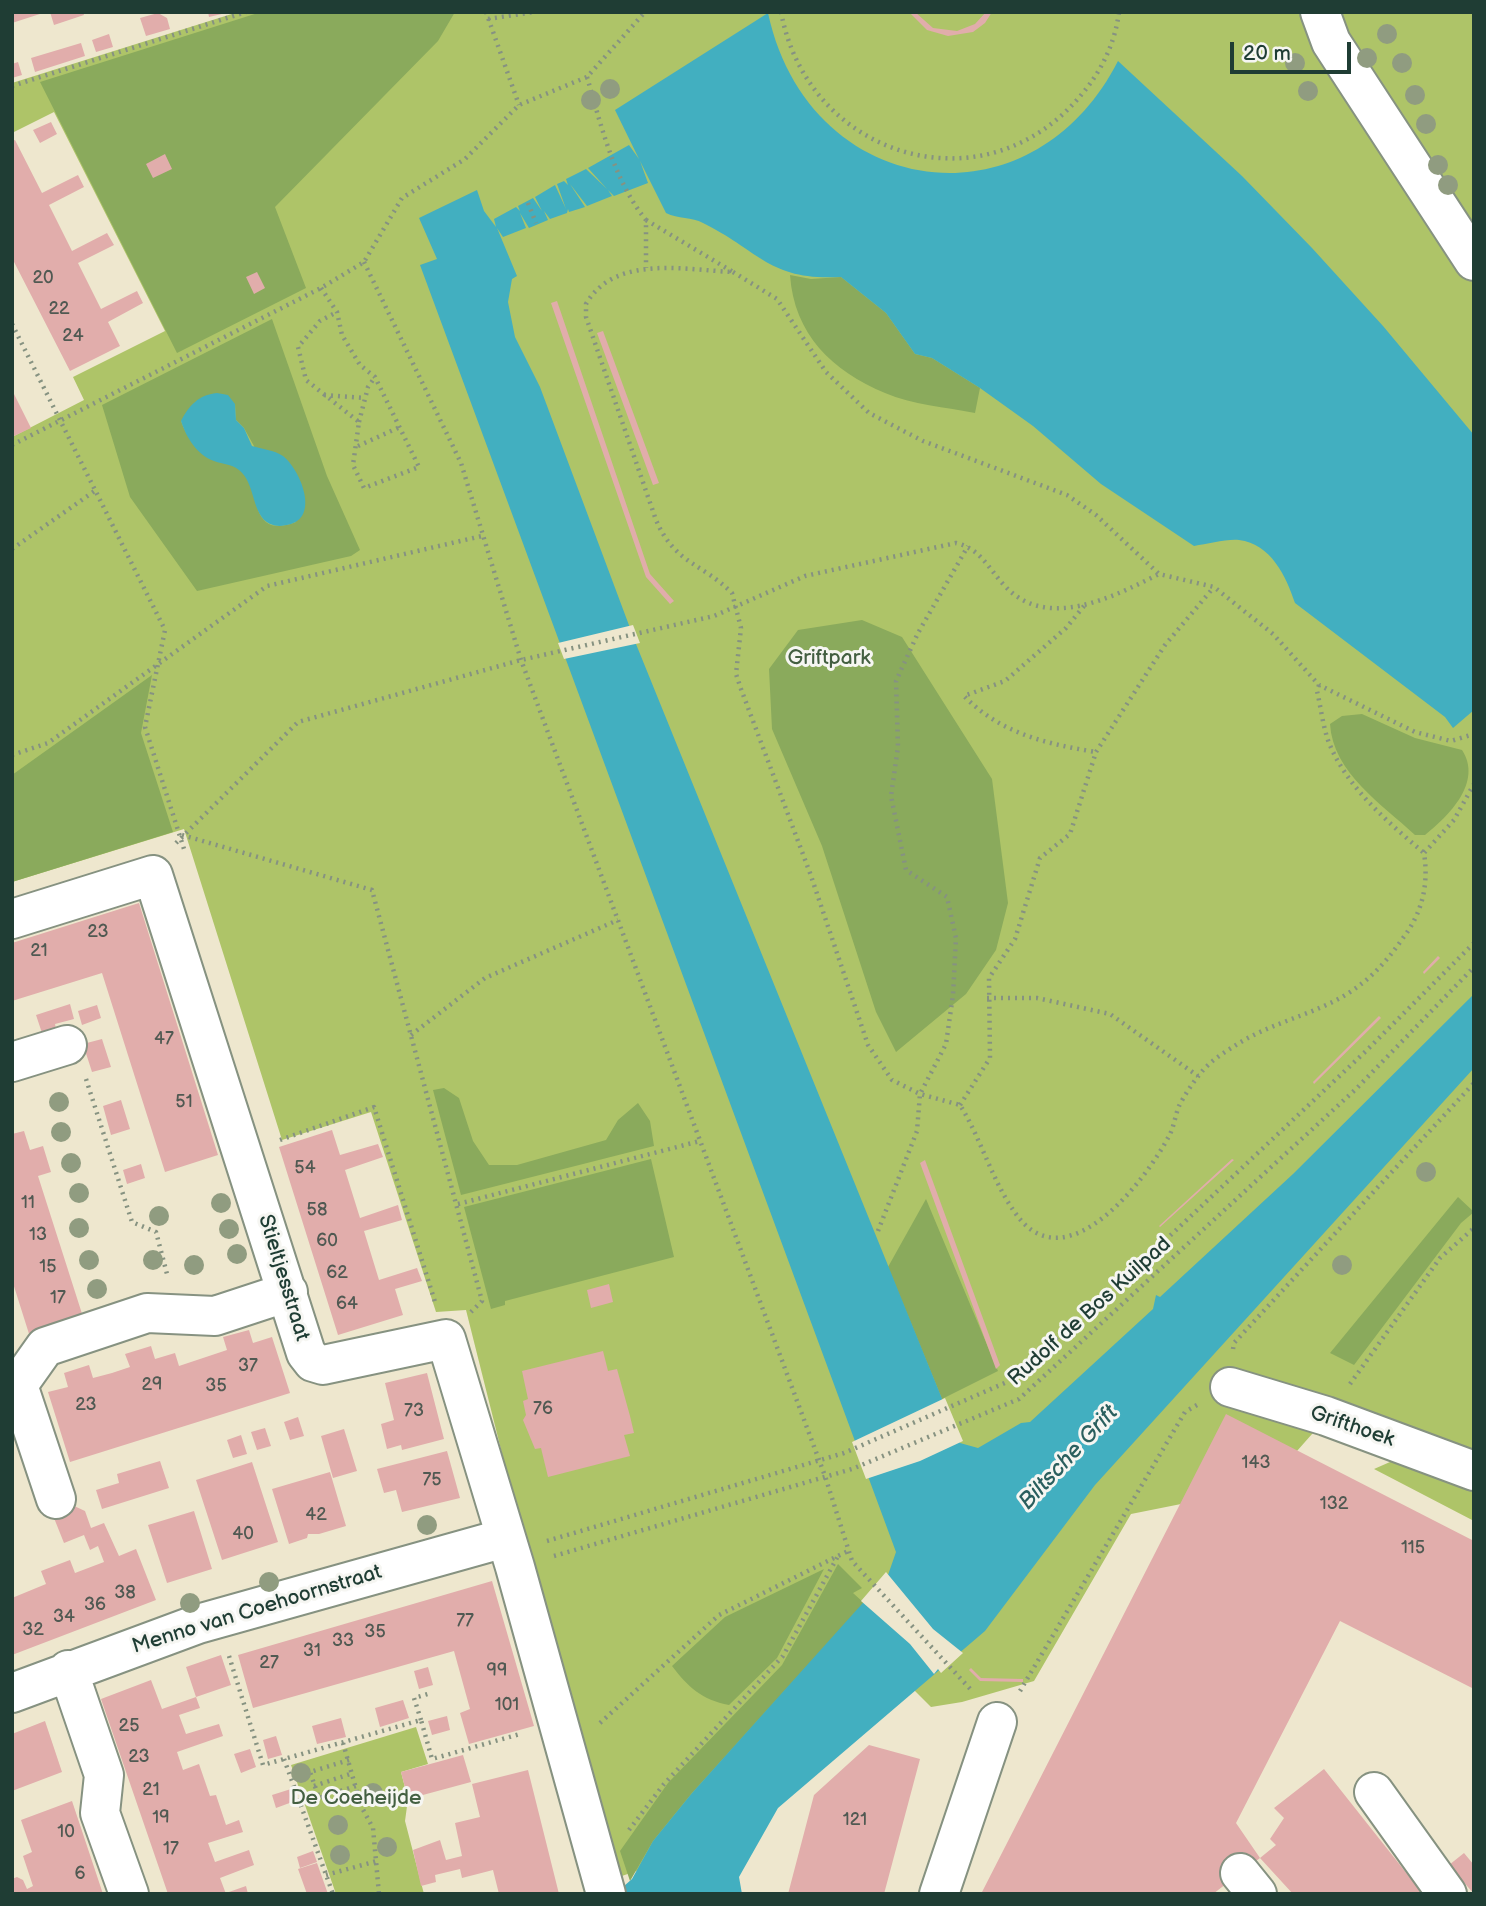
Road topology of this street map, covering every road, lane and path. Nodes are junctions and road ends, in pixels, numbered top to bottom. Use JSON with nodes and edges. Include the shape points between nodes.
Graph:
{"nodes":[{"id":1,"x":246,"y":12,"type":"edge"},
{"id":2,"x":486,"y":12,"type":"edge"},
{"id":3,"x":534,"y":12,"type":"edge"},
{"id":4,"x":645,"y":12,"type":"edge"},
{"id":5,"x":780,"y":12,"type":"edge"},
{"id":6,"x":1119,"y":12,"type":"edge"},
{"id":7,"x":1320,"y":12,"type":"edge"},
{"id":8,"x":488,"y":19,"type":"junction"},
{"id":9,"x":587,"y":77,"type":"junction"},
{"id":10,"x":12,"y":86,"type":"edge"},
{"id":11,"x":519,"y":105,"type":"junction"},
{"id":12,"x":528,"y":203,"type":"dead end"},
{"id":13,"x":646,"y":220,"type":"junction"},
{"id":14,"x":536,"y":223,"type":"dead end"},
{"id":15,"x":1474,"y":261,"type":"edge"},
{"id":16,"x":364,"y":262,"type":"junction"},
{"id":17,"x":646,"y":268,"type":"junction"},
{"id":18,"x":733,"y":272,"type":"junction"},
{"id":19,"x":321,"y":288,"type":"junction"},
{"id":20,"x":337,"y":312,"type":"junction"},
{"id":21,"x":12,"y":324,"type":"edge"},
{"id":22,"x":375,"y":377,"type":"junction"},
{"id":23,"x":323,"y":395,"type":"junction"},
{"id":24,"x":365,"y":398,"type":"junction"},
{"id":25,"x":61,"y":419,"type":"junction"},
{"id":26,"x":359,"y":422,"type":"junction"},
{"id":27,"x":400,"y":427,"type":"junction"},
{"id":28,"x":12,"y":445,"type":"edge"},
{"id":29,"x":358,"y":446,"type":"junction"},
{"id":30,"x":96,"y":490,"type":"junction"},
{"id":31,"x":482,"y":536,"type":"junction"},
{"id":32,"x":968,"y":546,"type":"junction"},
{"id":33,"x":12,"y":549,"type":"edge"},
{"id":34,"x":1159,"y":575,"type":"junction"},
{"id":35,"x":1214,"y":587,"type":"junction"},
{"id":36,"x":736,"y":604,"type":"junction"},
{"id":37,"x":1084,"y":606,"type":"junction"},
{"id":38,"x":521,"y":660,"type":"junction"},
{"id":39,"x":158,"y":663,"type":"junction"},
{"id":40,"x":1319,"y":685,"type":"junction"},
{"id":41,"x":1474,"y":734,"type":"edge"},
{"id":42,"x":1096,"y":752,"type":"junction"},
{"id":43,"x":12,"y":755,"type":"edge"},
{"id":44,"x":1474,"y":784,"type":"edge"},
{"id":45,"x":181,"y":834,"type":"junction"},
{"id":46,"x":1424,"y":853,"type":"junction"},
{"id":47,"x":153,"y":875,"type":"junction"},
{"id":48,"x":12,"y":919,"type":"edge"},
{"id":49,"x":618,"y":920,"type":"junction"},
{"id":50,"x":1474,"y":943,"type":"edge"},
{"id":51,"x":1474,"y":967,"type":"edge"},
{"id":52,"x":987,"y":998,"type":"junction"},
{"id":53,"x":411,"y":1035,"type":"junction"},
{"id":54,"x":67,"y":1045,"type":"joint"},
{"id":55,"x":12,"y":1062,"type":"edge"},
{"id":56,"x":1198,"y":1076,"type":"junction"},
{"id":57,"x":1474,"y":1083,"type":"edge"},
{"id":58,"x":920,"y":1094,"type":"junction"},
{"id":59,"x":960,"y":1105,"type":"junction"},
{"id":60,"x":699,"y":1141,"type":"junction"},
{"id":61,"x":243,"y":1153,"type":"junction"},
{"id":62,"x":458,"y":1203,"type":"junction"},
{"id":63,"x":1474,"y":1228,"type":"edge"},
{"id":64,"x":878,"y":1231,"type":"dead end"},
{"id":65,"x":288,"y":1292,"type":"junction"},
{"id":66,"x":175,"y":1315,"type":"junction"},
{"id":67,"x":446,"y":1339,"type":"junction"},
{"id":68,"x":1230,"y":1387,"type":"junction"},
{"id":69,"x":1347,"y":1388,"type":"dead end"},
{"id":70,"x":819,"y":1461,"type":"junction"},
{"id":71,"x":1474,"y":1471,"type":"edge"},
{"id":72,"x":825,"y":1476,"type":"junction"},
{"id":73,"x":56,"y":1499,"type":"dead end"},
{"id":74,"x":850,"y":1550,"type":"junction"},
{"id":75,"x":510,"y":1553,"type":"junction"},
{"id":76,"x":838,"y":1556,"type":"junction"},
{"id":77,"x":232,"y":1664,"type":"dead end"},
{"id":78,"x":68,"y":1670,"type":"junction"},
{"id":79,"x":970,"y":1688,"type":"dead end"},
{"id":80,"x":12,"y":1693,"type":"edge"},
{"id":81,"x":431,"y":1693,"type":"dead end"},
{"id":82,"x":421,"y":1720,"type":"junction"},
{"id":83,"x":998,"y":1723,"type":"joint"},
{"id":84,"x":519,"y":1734,"type":"dead end"},
{"id":85,"x":343,"y":1743,"type":"junction"},
{"id":86,"x":567,"y":1751,"type":"junction"},
{"id":87,"x":284,"y":1759,"type":"junction"},
{"id":88,"x":349,"y":1760,"type":"junction"},
{"id":89,"x":353,"y":1773,"type":"junction"},
{"id":90,"x":314,"y":1786,"type":"junction"},
{"id":91,"x":356,"y":1786,"type":"junction"},
{"id":92,"x":1374,"y":1792,"type":"dead end"},
{"id":93,"x":377,"y":1861,"type":"junction"},
{"id":94,"x":326,"y":1875,"type":"junction"},
{"id":95,"x":603,"y":1882,"type":"edge"},
{"id":96,"x":129,"y":1894,"type":"edge"},
{"id":97,"x":333,"y":1894,"type":"edge"},
{"id":98,"x":379,"y":1894,"type":"edge"},
{"id":99,"x":939,"y":1894,"type":"edge"},
{"id":100,"x":1447,"y":1894,"type":"edge"}],
"edges":[{"from":1,"to":10,"type":"path"},
{"from":2,"to":8,"type":"path"},
{"from":3,"to":8,"type":"path"},
{"from":4,"to":9,"type":"path"},
{"from":5,"to":6,"type":"path","via":[[798,66],[834,114],[862,136],[922,158],[994,153],[1044,130],[1069,110],[1093,81],[1106,59]]},
{"from":7,"to":15,"type":"street","via":[[1331,42]]},
{"from":8,"to":11,"type":"path"},
{"from":9,"to":11,"type":"path"},
{"from":9,"to":13,"type":"path","via":[[606,142]]},
{"from":11,"to":16,"type":"path","via":[[465,159],[402,198]]},
{"from":12,"to":14,"type":"path"},
{"from":13,"to":17,"type":"path"},
{"from":13,"to":18,"type":"path"},
{"from":16,"to":19,"type":"path"},
{"from":16,"to":31,"type":"path","via":[[461,463]]},
{"from":17,"to":18,"type":"path"},
{"from":17,"to":36,"type":"path","via":[[630,270],[601,286],[586,304],[586,317],[665,541],[723,584]]},
{"from":18,"to":34,"type":"path","via":[[777,299],[825,372],[869,413],[923,441],[1067,495],[1096,515]]},
{"from":19,"to":20,"type":"path"},
{"from":19,"to":25,"type":"path"},
{"from":20,"to":22,"type":"path","via":[[342,335],[360,365]]},
{"from":20,"to":23,"type":"path","via":[[320,321],[298,347],[306,380]]},
{"from":21,"to":25,"type":"path"},
{"from":22,"to":24,"type":"path"},
{"from":22,"to":27,"type":"path"},
{"from":23,"to":24,"type":"path"},
{"from":23,"to":26,"type":"path"},
{"from":24,"to":26,"type":"path"},
{"from":25,"to":28,"type":"path"},
{"from":25,"to":30,"type":"path"},
{"from":26,"to":29,"type":"path"},
{"from":27,"to":29,"type":"path"},
{"from":27,"to":29,"type":"path","via":[[419,467],[364,488],[353,465]]},
{"from":30,"to":33,"type":"path"},
{"from":30,"to":39,"type":"path","via":[[165,630]]},
{"from":31,"to":38,"type":"path"},
{"from":31,"to":39,"type":"path","via":[[267,586]]},
{"from":32,"to":36,"type":"path","via":[[957,543],[805,576]]},
{"from":32,"to":37,"type":"path","via":[[1016,598],[1045,608]]},
{"from":32,"to":58,"type":"path","via":[[896,681],[898,747],[891,796],[906,870],[947,897],[956,939],[946,1044]]},
{"from":34,"to":35,"type":"path"},
{"from":34,"to":37,"type":"path"},
{"from":35,"to":40,"type":"path","via":[[1273,634]]},
{"from":35,"to":42,"type":"path","via":[[1166,645]]},
{"from":36,"to":38,"type":"path","via":[[715,616]]},
{"from":36,"to":58,"type":"path","via":[[741,628],[738,681],[819,898],[855,1013],[868,1045],[892,1080]]},
{"from":37,"to":42,"type":"path","via":[[1066,628],[1005,681],[964,696],[1006,728],[1048,744]]},
{"from":38,"to":45,"type":"path","via":[[298,722]]},
{"from":38,"to":49,"type":"path"},
{"from":39,"to":43,"type":"path","via":[[48,743]]},
{"from":39,"to":45,"type":"path","via":[[145,727]]},
{"from":40,"to":41,"type":"path","via":[[1415,732],[1451,741]]},
{"from":40,"to":46,"type":"path","via":[[1328,740],[1336,758],[1377,811]]},
{"from":42,"to":52,"type":"path","via":[[1070,834],[1040,858],[1015,939],[989,978]]},
{"from":44,"to":46,"type":"path","via":[[1454,820]]},
{"from":45,"to":47,"type":"path"},
{"from":45,"to":53,"type":"path","via":[[372,890]]},
{"from":46,"to":56,"type":"path","via":[[1427,870],[1419,914],[1384,965],[1345,995],[1239,1043]]},
{"from":47,"to":48,"type":"street"},
{"from":47,"to":61,"type":"street","name":"Stieltjesstraat"},
{"from":49,"to":53,"type":"path","via":[[485,978]]},
{"from":49,"to":60,"type":"path"},
{"from":50,"to":70,"type":"path","via":[[1157,1248],[1007,1382]]},
{"from":51,"to":72,"type":"path","name":"Rudolf de Bos Kuilpad","via":[[1356,1089],[1019,1399]]},
{"from":52,"to":56,"type":"path","via":[[1037,998],[1110,1014]]},
{"from":52,"to":59,"type":"path","via":[[990,1058]]},
{"from":53,"to":62,"type":"path"},
{"from":54,"to":55,"type":"street"},
{"from":54,"to":66,"type":"path","via":[[74,1041],[132,1222],[156,1232]]},
{"from":56,"to":59,"type":"path","via":[[1179,1107],[1171,1134],[1129,1192],[1098,1223],[1063,1237],[1045,1238],[1018,1217]]},
{"from":57,"to":68,"type":"path","via":[[1234,1343]]},
{"from":58,"to":59,"type":"path"},
{"from":58,"to":64,"type":"path","via":[[918,1131]]},
{"from":60,"to":62,"type":"path"},
{"from":60,"to":70,"type":"path"},
{"from":61,"to":65,"type":"street","name":"Stieltjesstraat"},
{"from":61,"to":67,"type":"path","via":[[374,1107]]},
{"from":62,"to":67,"type":"path","via":[[482,1301]]},
{"from":63,"to":69,"type":"path","via":[[1440,1258]]},
{"from":65,"to":66,"type":"street","via":[[215,1316]]},
{"from":65,"to":67,"type":"street","name":"Stieltjesstraat","via":[[306,1353],[323,1366]]},
{"from":66,"to":73,"type":"street","via":[[148,1313],[46,1347],[18,1385]]},
{"from":67,"to":75,"type":"street"},
{"from":68,"to":71,"type":"street","name":"Grifthoek","via":[[1326,1416]]},
{"from":68,"to":83,"type":"path","via":[[1185,1412]]},
{"from":70,"to":72,"type":"path"},
{"from":70,"to":75,"type":"path"},
{"from":72,"to":74,"type":"path"},
{"from":72,"to":75,"type":"path","name":"Rudolf de Bos Kuilpad"},
{"from":74,"to":76,"type":"path"},
{"from":74,"to":79,"type":"path","via":[[852,1561]]},
{"from":75,"to":78,"type":"street","name":"Menno van Coehoornstraat","via":[[198,1624]]},
{"from":75,"to":86,"type":"street"},
{"from":76,"to":86,"type":"path","via":[[719,1615]]},
{"from":76,"to":95,"type":"path","via":[[783,1656],[664,1784]]},
{"from":77,"to":87,"type":"path","via":[[263,1765]]},
{"from":78,"to":80,"type":"street","name":"Menno van Coehoornstraat"},
{"from":78,"to":96,"type":"street","via":[[104,1775],[100,1813]]},
{"from":81,"to":82,"type":"path","via":[[414,1698]]},
{"from":82,"to":84,"type":"path","via":[[432,1759]]},
{"from":82,"to":85,"type":"path"},
{"from":83,"to":99,"type":"street"},
{"from":85,"to":87,"type":"path"},
{"from":85,"to":88,"type":"path"},
{"from":86,"to":95,"type":"street"},
{"from":87,"to":94,"type":"path"},
{"from":88,"to":89,"type":"path"},
{"from":88,"to":90,"type":"path","via":[[310,1772]]},
{"from":89,"to":90,"type":"path"},
{"from":89,"to":91,"type":"path"},
{"from":90,"to":91,"type":"path","via":[[319,1798]]},
{"from":91,"to":93,"type":"path","via":[[360,1806],[373,1828]]},
{"from":92,"to":100,"type":"street"},
{"from":93,"to":94,"type":"path"},
{"from":93,"to":98,"type":"path"},
{"from":94,"to":97,"type":"path"}]}
